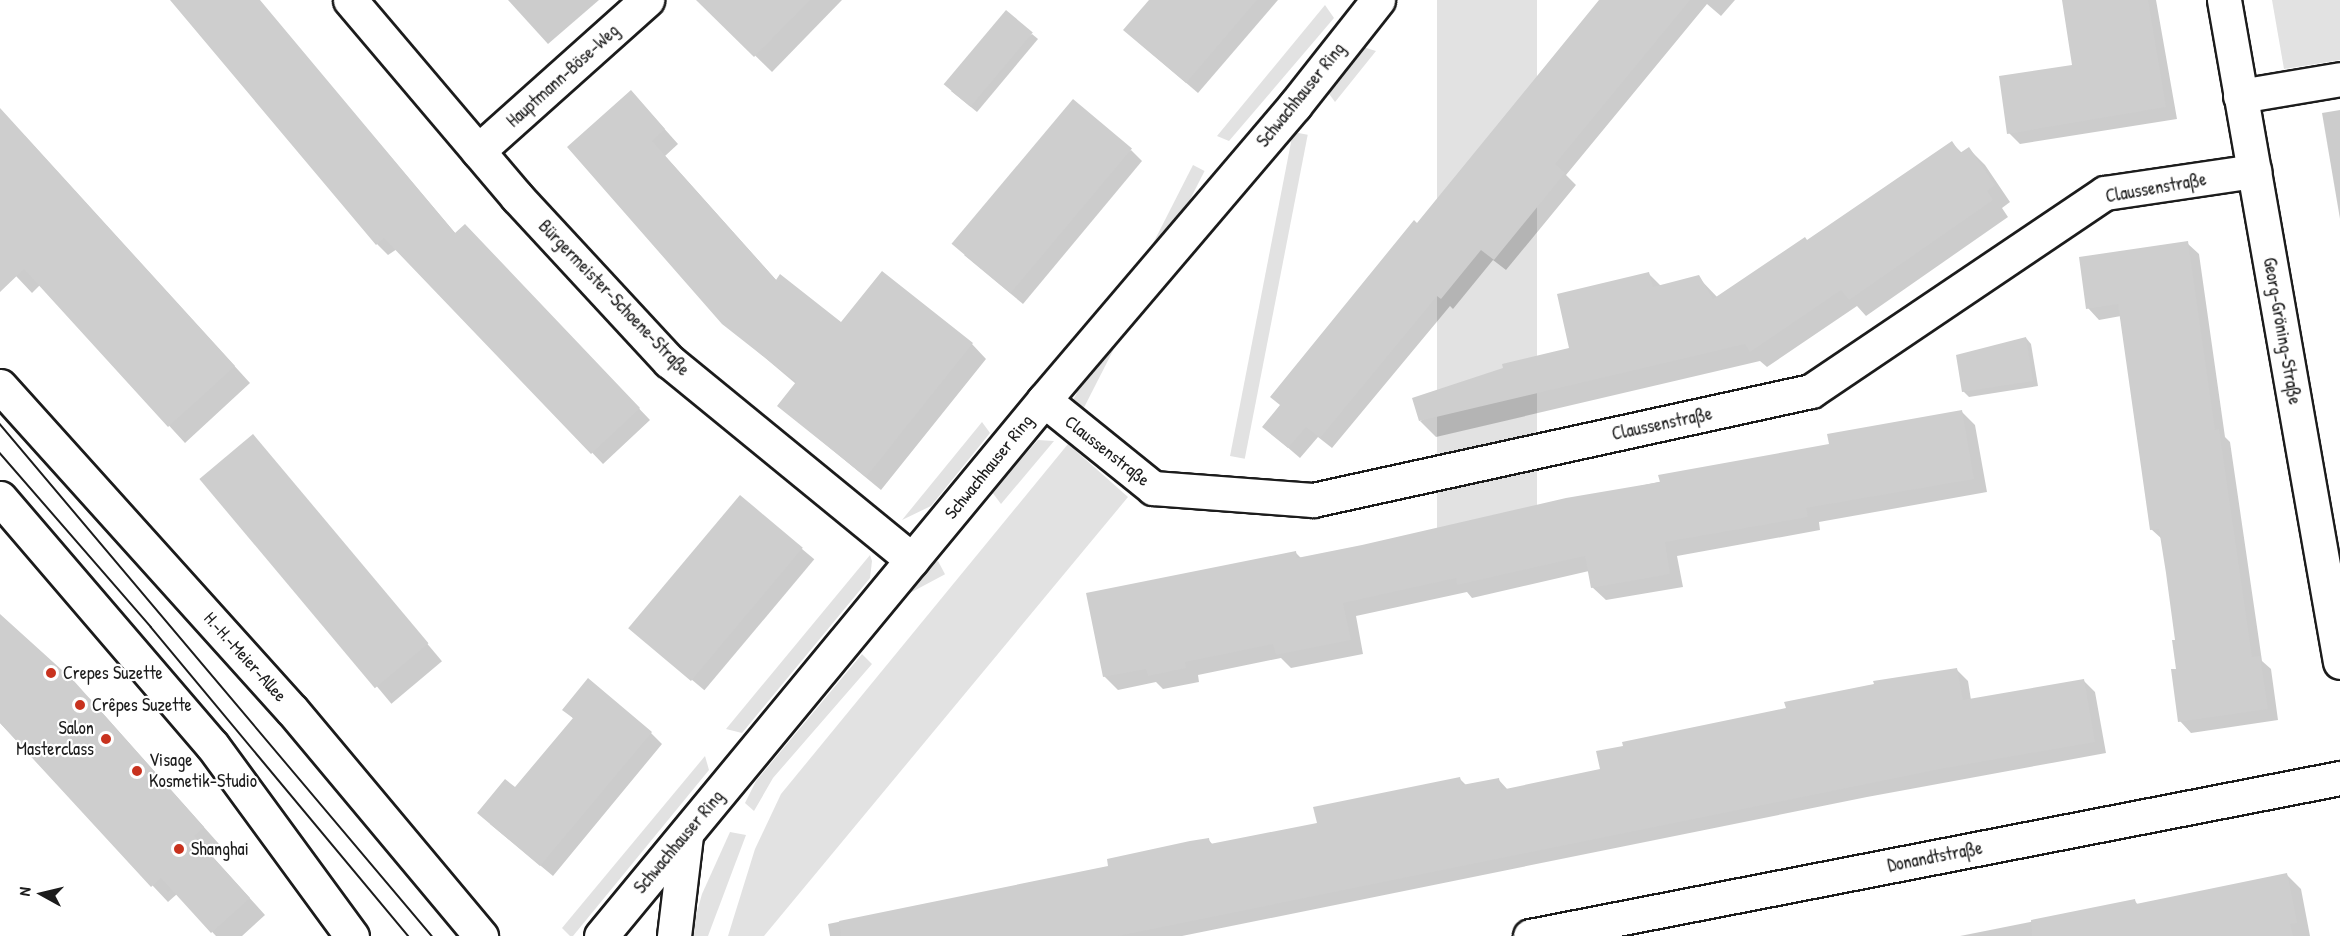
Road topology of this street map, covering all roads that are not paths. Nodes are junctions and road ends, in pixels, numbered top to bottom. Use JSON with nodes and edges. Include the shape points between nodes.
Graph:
{"nodes":[{"id":1,"x":350,"y":0,"type":"edge"},
{"id":2,"x":647,"y":0,"type":"edge"},
{"id":3,"x":1378,"y":0,"type":"edge"},
{"id":4,"x":2224,"y":0,"type":"edge"},
{"id":5,"x":2340,"y":79,"type":"edge"},
{"id":6,"x":2240,"y":96,"type":"junction"},
{"id":7,"x":478,"y":151,"type":"junction"},
{"id":8,"x":2254,"y":171,"type":"junction"},
{"id":9,"x":0,"y":386,"type":"edge"},
{"id":10,"x":1044,"y":400,"type":"junction"},
{"id":11,"x":0,"y":498,"type":"edge"},
{"id":12,"x":912,"y":560,"type":"junction"},
{"id":13,"x":2340,"y":662,"type":"edge"},
{"id":14,"x":2340,"y":778,"type":"edge"},
{"id":15,"x":686,"y":835,"type":"junction"},
{"id":16,"x":352,"y":936,"type":"edge"},
{"id":17,"x":481,"y":936,"type":"edge"},
{"id":18,"x":601,"y":936,"type":"edge"},
{"id":19,"x":674,"y":936,"type":"edge"},
{"id":20,"x":1530,"y":936,"type":"edge"}],
"edges":[{"from":1,"to":7,"type":"street","name":"Bürgermeister-Schoene-Straße"},
{"from":2,"to":7,"type":"street","name":"Hauptmann-Böse-Weg"},
{"from":3,"to":10,"type":"street","name":"Schwachhauser Ring","via":[[1295,105]]},
{"from":4,"to":6,"type":"street","name":"Georg-Gröning-Straße"},
{"from":5,"to":6,"type":"street"},
{"from":6,"to":8,"type":"street","name":"Georg-Gröning-Straße"},
{"from":7,"to":12,"type":"street","name":"Bürgermeister-Schoene-Straße","via":[[669,361]]},
{"from":8,"to":10,"type":"street","name":"Claussenstraße","via":[[2105,193],[1811,391],[1313,500],[1153,488]]},
{"from":8,"to":13,"type":"street","name":"Georg-Gröning-Straße"},
{"from":9,"to":17,"type":"street","name":"H.-H.-Meier-Allee","via":[[292,710]]},
{"from":10,"to":12,"type":"street","name":"Schwachhauser Ring"},
{"from":11,"to":16,"type":"street","via":[[212,745]]},
{"from":12,"to":15,"type":"street","name":"Schwachhauser Ring"},
{"from":14,"to":20,"type":"street","name":"Donandtstraße"},
{"from":15,"to":18,"type":"street","name":"Schwachhauser Ring"},
{"from":15,"to":19,"type":"street"}]}
